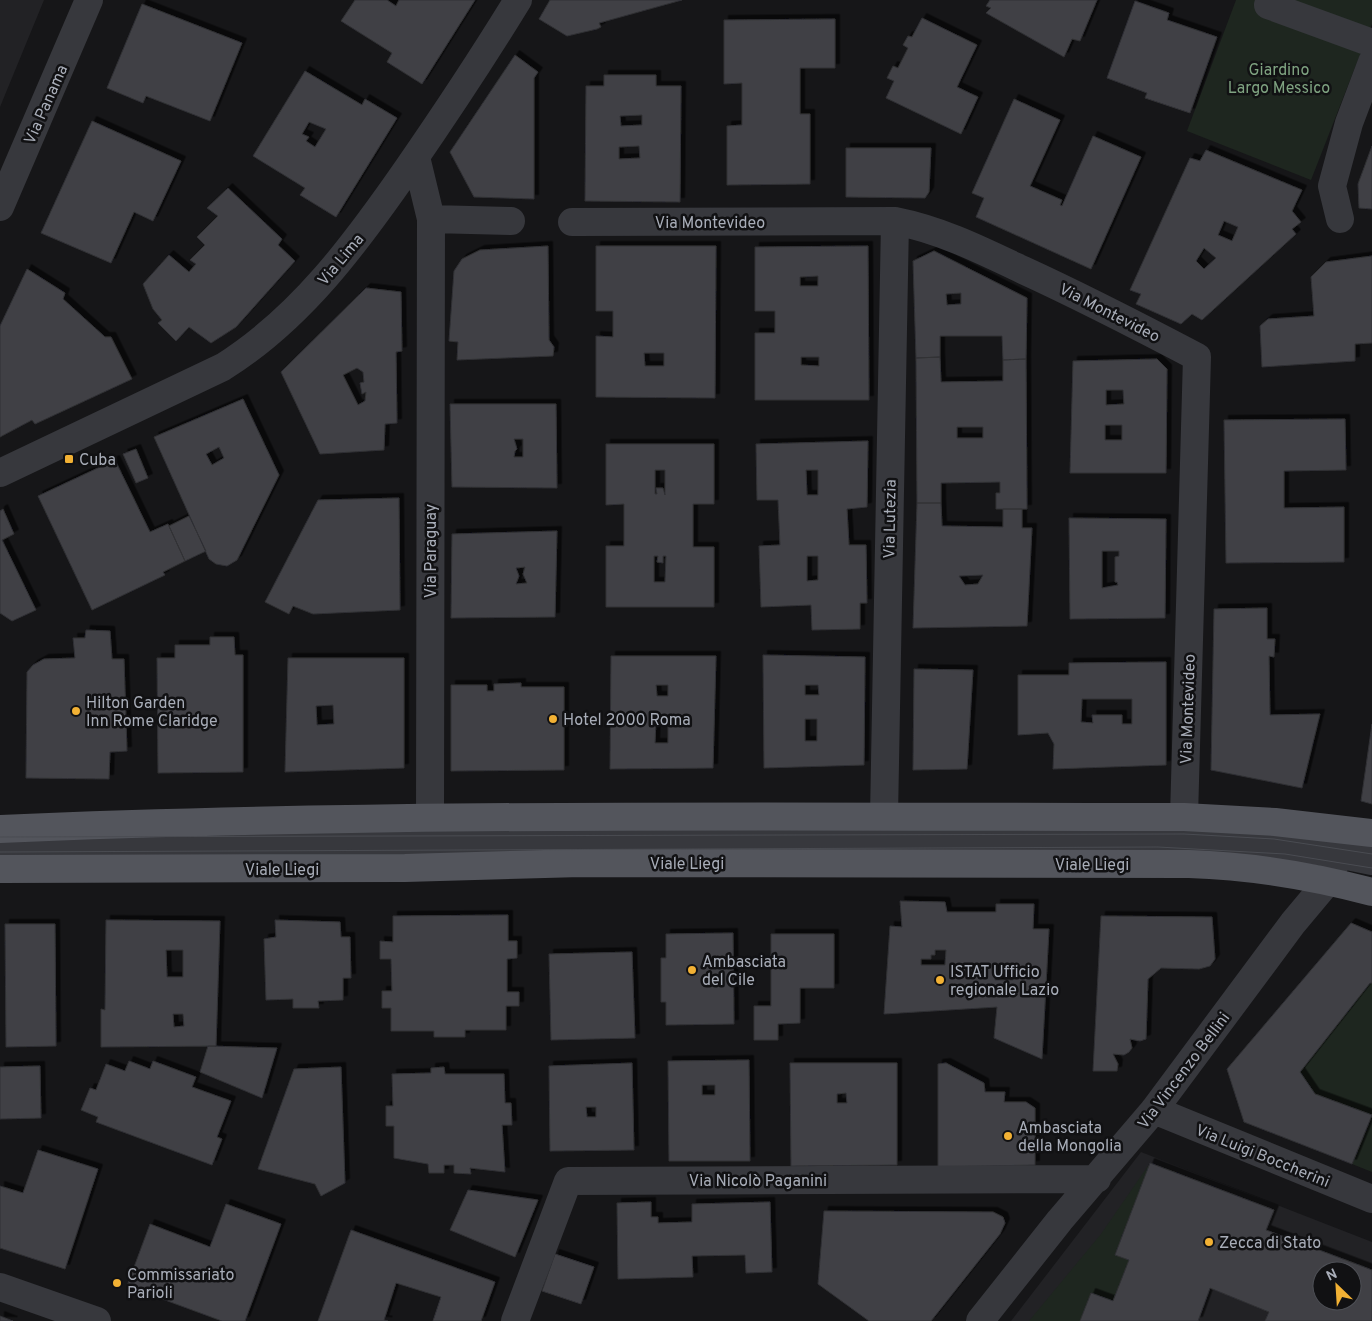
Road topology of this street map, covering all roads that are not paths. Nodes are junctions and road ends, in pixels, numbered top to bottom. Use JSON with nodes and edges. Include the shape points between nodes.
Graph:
{"nodes":[{"id":1,"x":89,"y":0,"type":"edge"},
{"id":2,"x":518,"y":0,"type":"edge"},
{"id":3,"x":1268,"y":5,"type":"dead end"},
{"id":4,"x":1372,"y":43,"type":"edge"},
{"id":5,"x":1372,"y":62,"type":"edge"},
{"id":6,"x":416,"y":157,"type":"junction"},
{"id":7,"x":0,"y":207,"type":"edge"},
{"id":8,"x":430,"y":219,"type":"junction"},
{"id":9,"x":1340,"y":219,"type":"dead end"},
{"id":10,"x":511,"y":221,"type":"dead end"},
{"id":11,"x":895,"y":221,"type":"junction"},
{"id":12,"x":572,"y":222,"type":"dead end"},
{"id":13,"x":0,"y":473,"type":"edge"},
{"id":14,"x":430,"y":816,"type":"junction"},
{"id":15,"x":1184,"y":816,"type":"junction"},
{"id":16,"x":884,"y":817,"type":"junction"},
{"id":17,"x":1343,"y":828,"type":"junction"},
{"id":18,"x":0,"y":829,"type":"edge"},
{"id":19,"x":1372,"y":833,"type":"edge"},
{"id":20,"x":0,"y":844,"type":"edge"},
{"id":21,"x":1338,"y":855,"type":"junction"},
{"id":22,"x":1372,"y":861,"type":"edge"},
{"id":23,"x":0,"y":869,"type":"edge"},
{"id":24,"x":1329,"y":880,"type":"junction"},
{"id":25,"x":1372,"y":892,"type":"edge"},
{"id":26,"x":1154,"y":1110,"type":"junction"},
{"id":27,"x":1097,"y":1179,"type":"junction"},
{"id":28,"x":1372,"y":1199,"type":"edge"},
{"id":29,"x":0,"y":1287,"type":"edge"},
{"id":30,"x":97,"y":1321,"type":"edge"},
{"id":31,"x":515,"y":1321,"type":"edge"},
{"id":32,"x":980,"y":1321,"type":"edge"}],
"edges":[{"from":1,"to":7,"type":"street","name":"Via Panama"},
{"from":2,"to":6,"type":"street","name":"Via Lima"},
{"from":3,"to":4,"type":"street"},
{"from":5,"to":9,"type":"street","via":[[1349,123],[1332,186]]},
{"from":6,"to":8,"type":"street","name":"Via Paraguay"},
{"from":6,"to":13,"type":"street","name":"Via Lima","via":[[330,274],[245,353],[223,367]]},
{"from":8,"to":10,"type":"street"},
{"from":8,"to":14,"type":"street","name":"Via Paraguay"},
{"from":11,"to":12,"type":"street","name":"Via Montevideo"},
{"from":11,"to":15,"type":"street","name":"Via Montevideo","via":[[935,231],[975,247],[1092,302],[1197,357]]},
{"from":11,"to":16,"type":"street","name":"Via Lutezia"},
{"from":14,"to":16,"type":"main road"},
{"from":14,"to":18,"type":"main road"},
{"from":15,"to":16,"type":"main road"},
{"from":15,"to":17,"type":"main road"},
{"from":17,"to":19,"type":"main road"},
{"from":17,"to":21,"type":"street","name":"Via Vincenzo Bellini"},
{"from":20,"to":21,"type":"street","name":"Viale Liegi","via":[[1177,840],[1235,842]]},
{"from":21,"to":22,"type":"street","name":"Viale Liegi"},
{"from":21,"to":24,"type":"street","name":"Via Vincenzo Bellini"},
{"from":23,"to":24,"type":"main road","name":"Viale Liegi","via":[[395,868],[581,863],[1189,864],[1258,869]]},
{"from":24,"to":25,"type":"main road","name":"Viale Liegi"},
{"from":24,"to":26,"type":"street","name":"Via Vincenzo Bellini","via":[[1293,923]]},
{"from":26,"to":27,"type":"street","name":"Via Vincenzo Bellini"},
{"from":26,"to":28,"type":"street","name":"Via Luigi Boccherini"},
{"from":27,"to":31,"type":"street","name":"Via Nicolò Paganini","via":[[568,1181]]},
{"from":27,"to":32,"type":"street","name":"Via Vincenzo Bellini"},
{"from":29,"to":30,"type":"street"}]}
